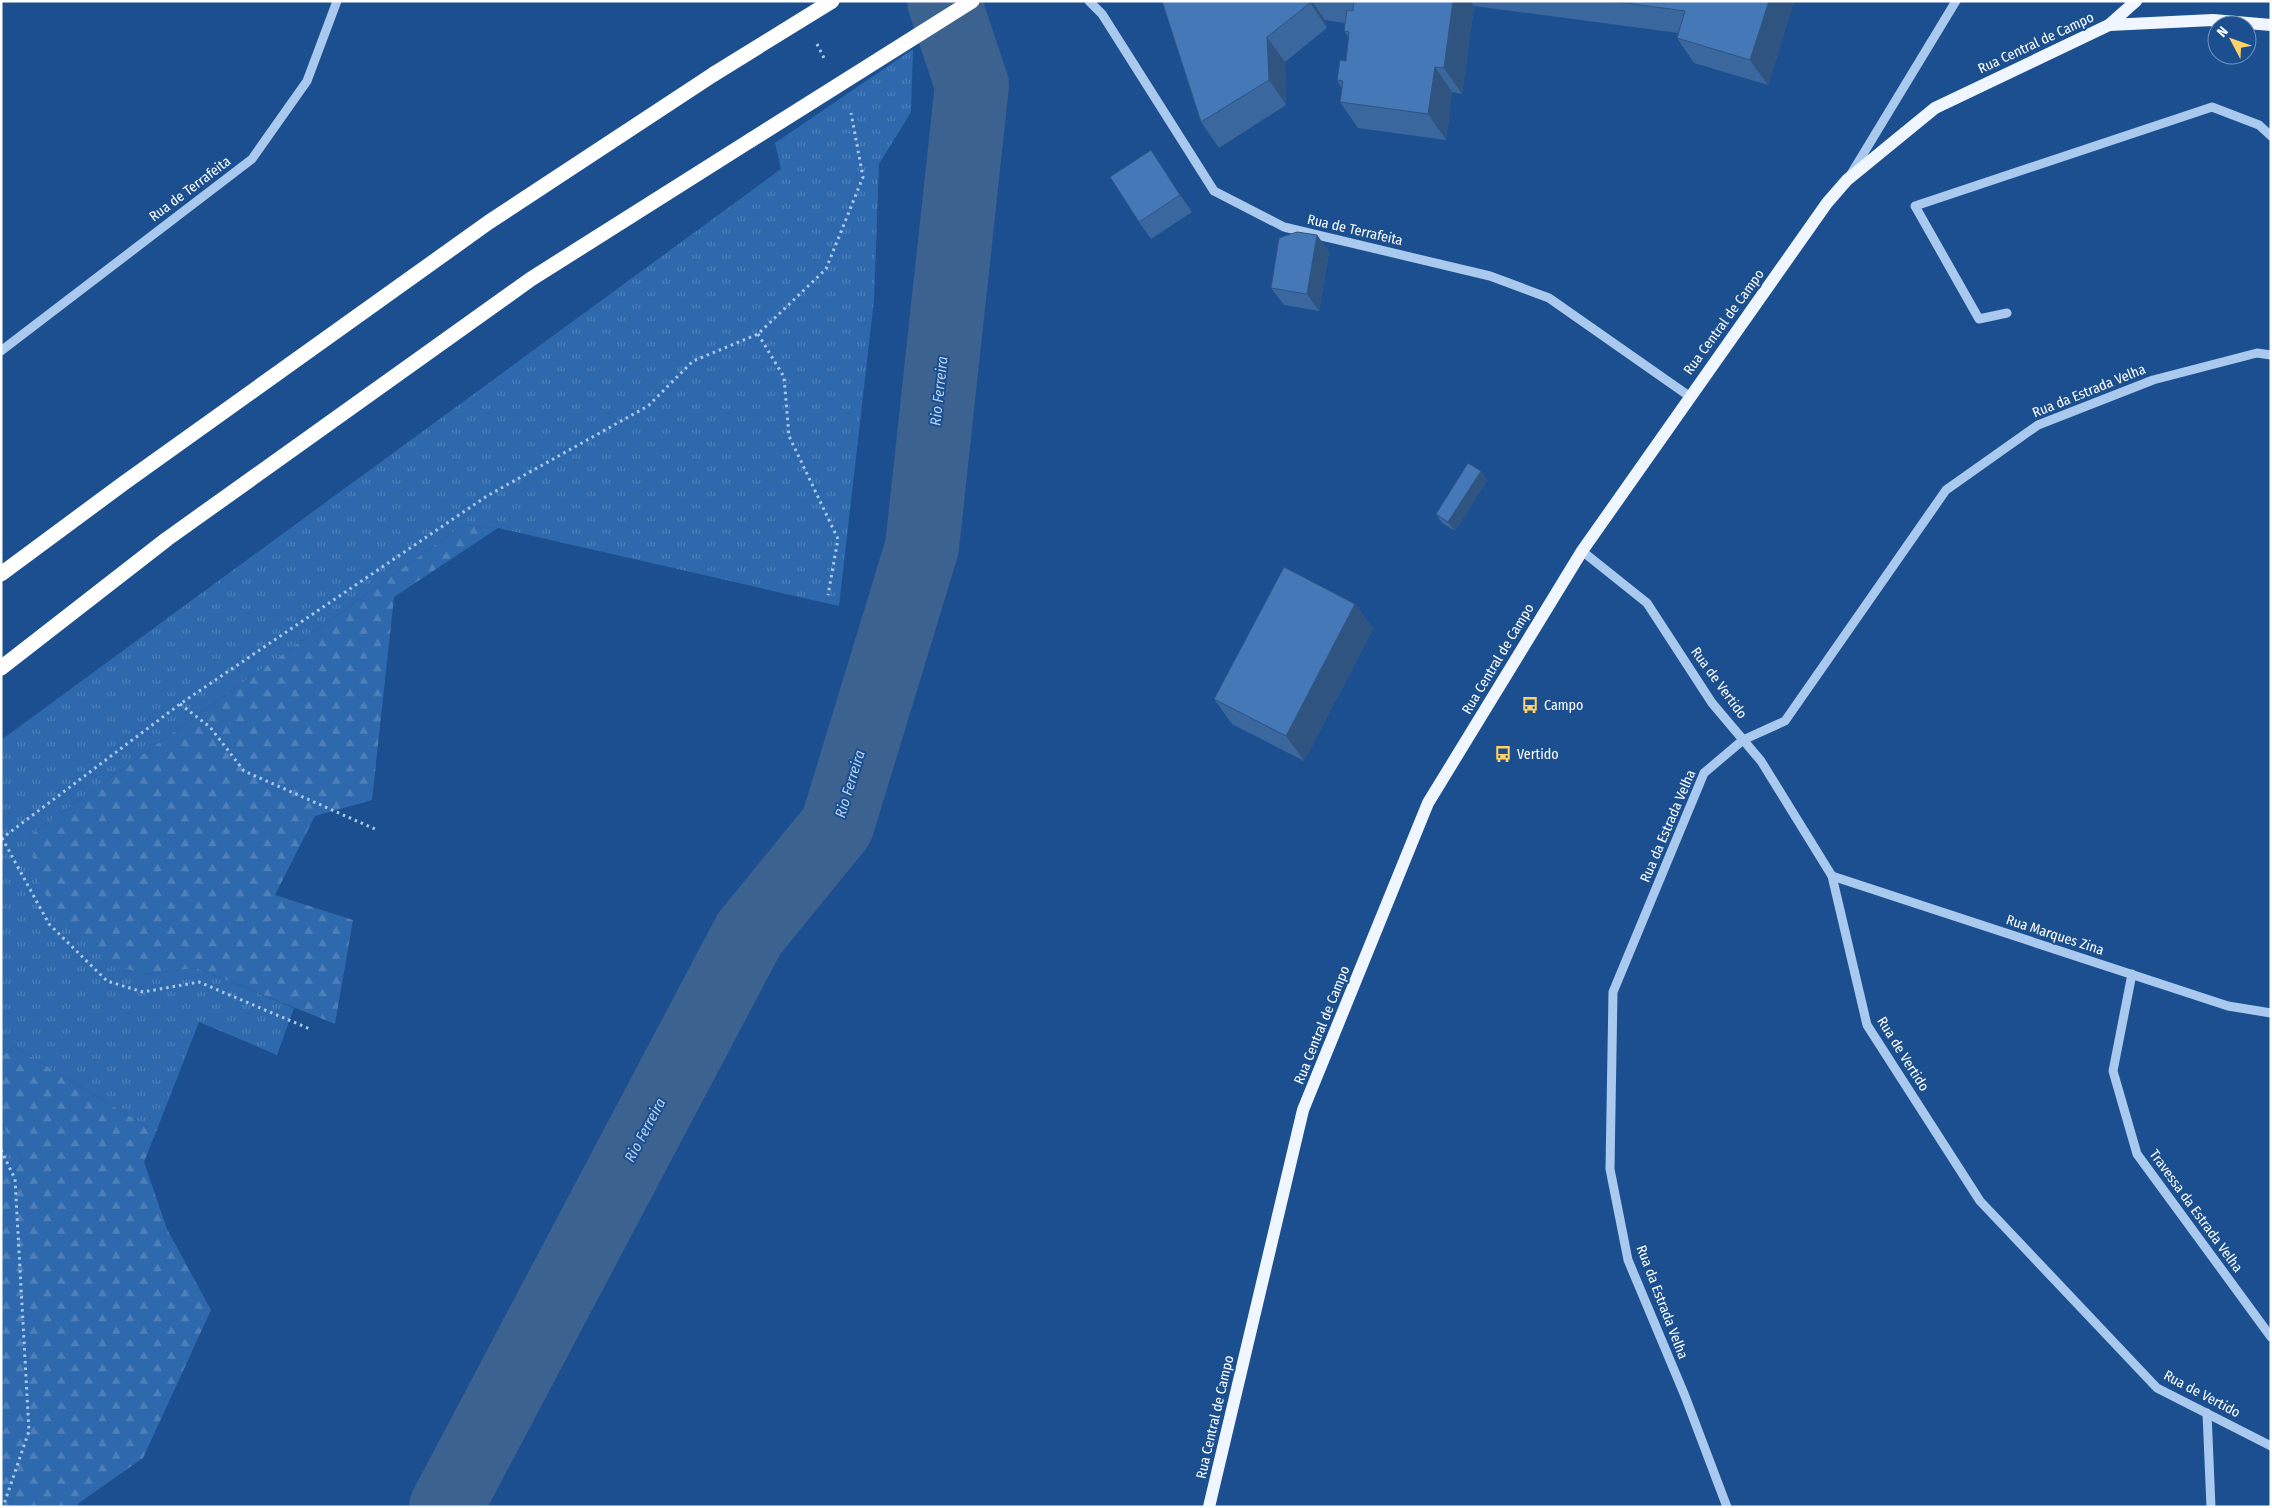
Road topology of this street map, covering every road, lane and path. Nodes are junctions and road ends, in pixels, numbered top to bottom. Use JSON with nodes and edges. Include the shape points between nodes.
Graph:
{"nodes":[{"id":1,"x":337,"y":1,"type":"edge"},
{"id":2,"x":832,"y":1,"type":"edge"},
{"id":3,"x":972,"y":1,"type":"edge"},
{"id":4,"x":1089,"y":1,"type":"edge"},
{"id":5,"x":1956,"y":1,"type":"edge"},
{"id":6,"x":2136,"y":1,"type":"edge"},
{"id":7,"x":2271,"y":25,"type":"edge"},
{"id":8,"x":2109,"y":26,"type":"junction"},
{"id":9,"x":813,"y":36,"type":"dead end"},
{"id":10,"x":825,"y":61,"type":"dead end"},
{"id":11,"x":847,"y":104,"type":"dead end"},
{"id":12,"x":2271,"y":136,"type":"edge"},
{"id":13,"x":1847,"y":180,"type":"junction"},
{"id":14,"x":2007,"y":313,"type":"dead end"},
{"id":15,"x":758,"y":334,"type":"junction"},
{"id":16,"x":1,"y":351,"type":"edge"},
{"id":17,"x":2271,"y":355,"type":"edge"},
{"id":18,"x":1689,"y":396,"type":"junction"},
{"id":19,"x":1582,"y":551,"type":"junction"},
{"id":20,"x":1,"y":574,"type":"edge"},
{"id":21,"x":828,"y":594,"type":"dead end"},
{"id":22,"x":1,"y":668,"type":"edge"},
{"id":23,"x":180,"y":704,"type":"junction"},
{"id":24,"x":1743,"y":740,"type":"junction"},
{"id":25,"x":375,"y":829,"type":"dead end"},
{"id":26,"x":2,"y":839,"type":"edge"},
{"id":27,"x":1832,"y":876,"type":"junction"},
{"id":28,"x":2132,"y":974,"type":"junction"},
{"id":29,"x":2271,"y":1013,"type":"edge"},
{"id":30,"x":310,"y":1029,"type":"dead end"},
{"id":31,"x":1,"y":1150,"type":"edge"},
{"id":32,"x":2271,"y":1337,"type":"edge"},
{"id":33,"x":2207,"y":1414,"type":"junction"},
{"id":34,"x":2271,"y":1446,"type":"edge"},
{"id":35,"x":2,"y":1507,"type":"edge"},
{"id":36,"x":1209,"y":1507,"type":"edge"},
{"id":37,"x":1727,"y":1507,"type":"edge"},
{"id":38,"x":2211,"y":1507,"type":"edge"}],
"edges":[{"from":1,"to":16,"type":"street","name":"Rua de Terrafeita","via":[[307,81],[252,159]]},
{"from":2,"to":20,"type":"highway","bridge":true,"via":[[714,74],[490,222]]},
{"from":3,"to":22,"type":"highway","bridge":true,"via":[[531,279],[167,539]]},
{"from":4,"to":18,"type":"street","name":"Rua de Terrafeita","via":[[1102,14],[1214,191],[1284,227],[1490,276],[1550,298]]},
{"from":5,"to":13,"type":"street"},
{"from":6,"to":8,"type":"main road","name":"Rua Central de Campo"},
{"from":7,"to":8,"type":"main road","name":"Rua Central de Campo","via":[[2213,20]]},
{"from":8,"to":13,"type":"main road","name":"Rua Central de Campo","via":[[1935,108]]},
{"from":9,"to":10,"type":"path"},
{"from":11,"to":15,"type":"path","via":[[863,177],[826,268]]},
{"from":12,"to":14,"type":"street","via":[[2259,124],[2212,107],[1915,206],[1979,319]]},
{"from":13,"to":18,"type":"main road","name":"Rua Central de Campo"},
{"from":15,"to":21,"type":"path","via":[[784,377],[789,436],[838,539]]},
{"from":15,"to":23,"type":"path","via":[[692,361],[648,406],[487,496]]},
{"from":17,"to":24,"type":"street","name":"Rua da Estrada Velha","via":[[2256,353],[2153,380],[2038,425],[1946,490],[1785,721]]},
{"from":18,"to":19,"type":"main road","name":"Rua Central de Campo"},
{"from":19,"to":24,"type":"street","name":"Rua de Vertido","via":[[1647,603],[1712,703]]},
{"from":19,"to":36,"type":"main road","name":"Rua Central de Campo","via":[[1428,803],[1303,1110]]},
{"from":23,"to":25,"type":"path","via":[[210,727],[244,771]]},
{"from":23,"to":26,"type":"path"},
{"from":24,"to":27,"type":"street","name":"Rua de Vertido","via":[[1761,761]]},
{"from":24,"to":37,"type":"street","name":"Rua da Estrada Velha","via":[[1704,773],[1613,992],[1610,1169],[1628,1260]]},
{"from":26,"to":30,"type":"path","via":[[49,924],[107,981],[143,992],[199,982]]},
{"from":27,"to":28,"type":"street","name":"Rua Marques Zina"},
{"from":27,"to":33,"type":"street","name":"Rua de Vertido","via":[[1867,1025],[1980,1201],[2157,1388]]},
{"from":28,"to":29,"type":"street","name":"Rua Marques Zina","via":[[2228,1006]]},
{"from":28,"to":32,"type":"street","name":"Travessa da Estrada Velha","via":[[2113,1071],[2137,1154]]},
{"from":31,"to":35,"type":"path","via":[[15,1179],[29,1431]]},
{"from":33,"to":34,"type":"street","name":"Rua de Vertido"},
{"from":33,"to":38,"type":"street"}]}
